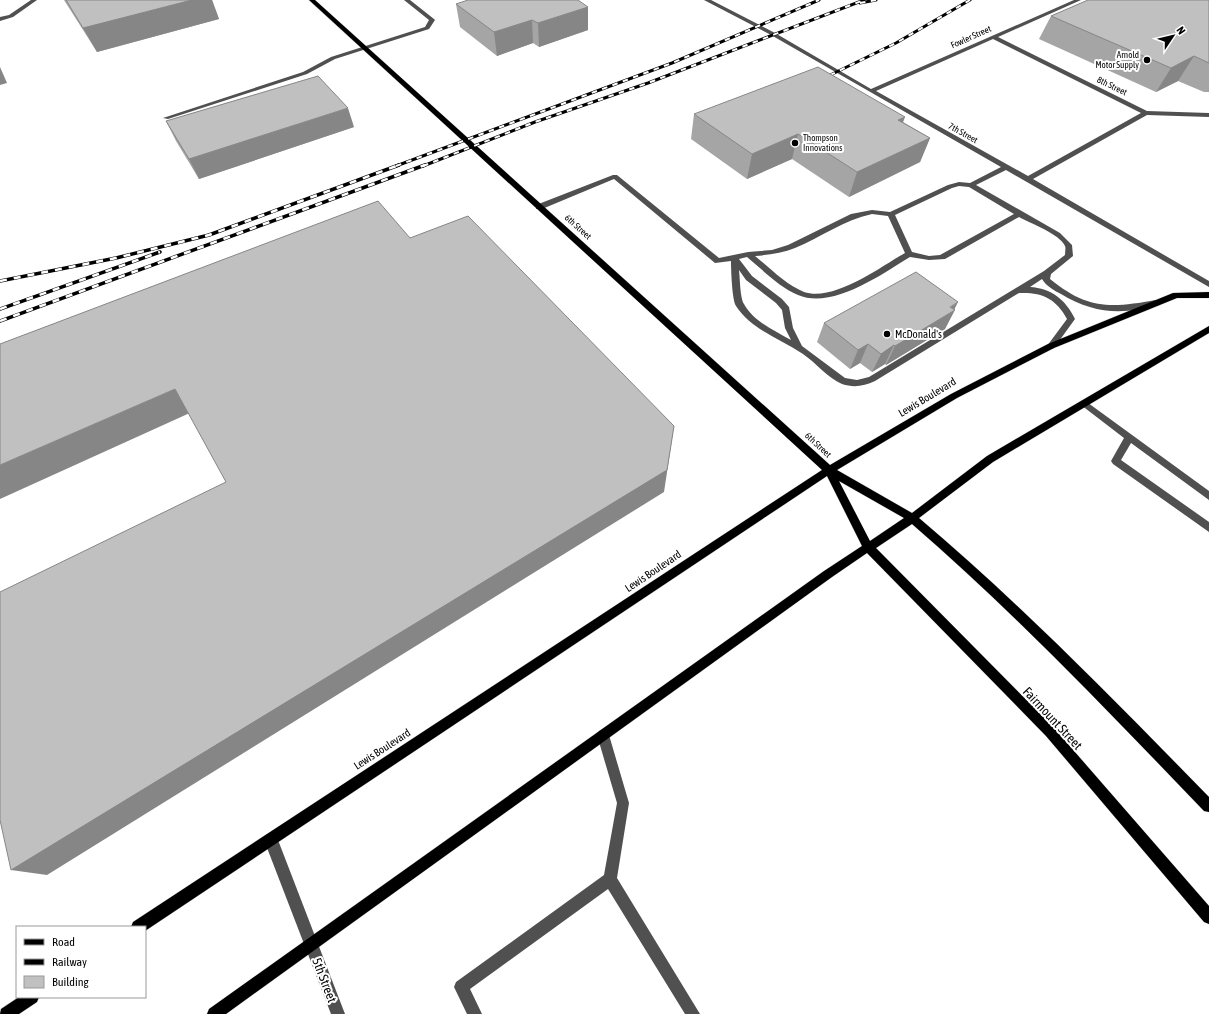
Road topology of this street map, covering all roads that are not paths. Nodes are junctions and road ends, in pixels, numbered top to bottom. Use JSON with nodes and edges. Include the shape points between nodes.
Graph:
{"nodes":[{"id":1,"x":34,"y":0,"type":"edge"},
{"id":2,"x":312,"y":0,"type":"edge"},
{"id":3,"x":407,"y":0,"type":"edge"},
{"id":4,"x":707,"y":0,"type":"edge"},
{"id":5,"x":1078,"y":0,"type":"edge"},
{"id":6,"x":0,"y":19,"type":"edge"},
{"id":7,"x":993,"y":37,"type":"junction"},
{"id":8,"x":365,"y":48,"type":"junction"},
{"id":9,"x":870,"y":91,"type":"junction"},
{"id":10,"x":1146,"y":113,"type":"junction"},
{"id":11,"x":1209,"y":115,"type":"edge"},
{"id":12,"x":166,"y":118,"type":"dead end"},
{"id":13,"x":1006,"y":167,"type":"junction"},
{"id":14,"x":1028,"y":179,"type":"junction"},
{"id":15,"x":971,"y":185,"type":"junction"},
{"id":16,"x":539,"y":206,"type":"junction"},
{"id":17,"x":891,"y":214,"type":"junction"},
{"id":18,"x":1019,"y":214,"type":"junction"},
{"id":19,"x":748,"y":254,"type":"junction"},
{"id":20,"x":909,"y":254,"type":"junction"},
{"id":21,"x":734,"y":257,"type":"junction"},
{"id":22,"x":1047,"y":273,"type":"junction"},
{"id":23,"x":1209,"y":284,"type":"edge"},
{"id":24,"x":1011,"y":295,"type":"junction"},
{"id":25,"x":1209,"y":295,"type":"edge"},
{"id":26,"x":1156,"y":302,"type":"junction"},
{"id":27,"x":1209,"y":329,"type":"edge"},
{"id":28,"x":1051,"y":346,"type":"junction"},
{"id":29,"x":799,"y":348,"type":"junction"},
{"id":30,"x":1084,"y":403,"type":"junction"},
{"id":31,"x":1129,"y":437,"type":"junction"},
{"id":32,"x":829,"y":470,"type":"junction"},
{"id":33,"x":1209,"y":496,"type":"edge"},
{"id":34,"x":912,"y":518,"type":"junction"},
{"id":35,"x":1209,"y":528,"type":"edge"},
{"id":36,"x":867,"y":546,"type":"junction"},
{"id":37,"x":603,"y":736,"type":"junction"},
{"id":38,"x":1209,"y":806,"type":"edge"},
{"id":39,"x":270,"y":840,"type":"junction"},
{"id":40,"x":610,"y":879,"type":"junction"},
{"id":41,"x":1209,"y":917,"type":"edge"},
{"id":42,"x":140,"y":926,"type":"edge"},
{"id":43,"x":312,"y":945,"type":"junction"},
{"id":44,"x":30,"y":998,"type":"edge"},
{"id":45,"x":6,"y":1014,"type":"edge"},
{"id":46,"x":214,"y":1014,"type":"edge"},
{"id":47,"x":338,"y":1014,"type":"edge"},
{"id":48,"x":475,"y":1014,"type":"edge"},
{"id":49,"x":693,"y":1014,"type":"edge"}],
"edges":[{"from":1,"to":6,"type":"street","via":[[11,16]]},
{"from":2,"to":8,"type":"main road","name":"6th Street"},
{"from":3,"to":8,"type":"street","via":[[432,20],[427,28]]},
{"from":4,"to":9,"type":"street","name":"7th Street"},
{"from":5,"to":7,"type":"street","name":"Fowler Street"},
{"from":7,"to":9,"type":"street","name":"Fowler Street"},
{"from":7,"to":10,"type":"street","name":"8th Street"},
{"from":8,"to":12,"type":"street","via":[[333,58],[305,73]]},
{"from":8,"to":16,"type":"main road","name":"6th Street"},
{"from":9,"to":13,"type":"street","name":"7th Street"},
{"from":10,"to":11,"type":"street","name":"8th Street"},
{"from":10,"to":14,"type":"street"},
{"from":13,"to":14,"type":"street","name":"7th Street"},
{"from":13,"to":15,"type":"street"},
{"from":14,"to":23,"type":"street","name":"7th Street"},
{"from":15,"to":17,"type":"street","via":[[950,186]]},
{"from":15,"to":18,"type":"street"},
{"from":16,"to":21,"type":"street","via":[[615,176],[718,261]]},
{"from":16,"to":32,"type":"main road","name":"6th Street"},
{"from":17,"to":19,"type":"street","via":[[863,213],[791,247]]},
{"from":17,"to":20,"type":"street"},
{"from":18,"to":20,"type":"street","via":[[942,257],[929,258]]},
{"from":18,"to":22,"type":"street","via":[[1058,236],[1070,249],[1069,256]]},
{"from":19,"to":20,"type":"street","via":[[792,289],[812,297],[822,297],[851,287]]},
{"from":19,"to":21,"type":"street"},
{"from":21,"to":29,"type":"street","via":[[749,278],[786,309],[789,328]]},
{"from":21,"to":29,"type":"street","via":[[739,304],[766,330]]},
{"from":22,"to":24,"type":"street"},
{"from":22,"to":26,"type":"street","via":[[1046,280],[1051,284],[1083,303],[1097,308],[1118,310]]},
{"from":24,"to":28,"type":"street","via":[[1034,289],[1048,294],[1068,310],[1071,319]]},
{"from":24,"to":29,"type":"street","via":[[863,382],[842,380]]},
{"from":25,"to":26,"type":"main road","name":"Lewis Boulevard","via":[[1176,294]]},
{"from":26,"to":28,"type":"main road","name":"Lewis Boulevard"},
{"from":27,"to":30,"type":"main road"},
{"from":28,"to":32,"type":"main road","name":"Lewis Boulevard","via":[[954,396]]},
{"from":30,"to":31,"type":"street"},
{"from":30,"to":34,"type":"main road","via":[[990,459]]},
{"from":31,"to":33,"type":"street"},
{"from":31,"to":35,"type":"street","via":[[1116,461]]},
{"from":32,"to":34,"type":"main road","name":"6th Street"},
{"from":32,"to":36,"type":"main road","name":"6th Street"},
{"from":32,"to":39,"type":"main road","name":"Lewis Boulevard"},
{"from":34,"to":36,"type":"main road"},
{"from":34,"to":38,"type":"main road","via":[[954,554],[1076,670]]},
{"from":36,"to":37,"type":"main road"},
{"from":36,"to":41,"type":"main road","name":"Fairmount Street","via":[[1050,732]]},
{"from":37,"to":40,"type":"street","via":[[623,803]]},
{"from":37,"to":43,"type":"main road"},
{"from":39,"to":42,"type":"main road","name":"Lewis Boulevard"},
{"from":39,"to":43,"type":"street","name":"5th Street"},
{"from":40,"to":48,"type":"street","via":[[461,988]]},
{"from":40,"to":49,"type":"street"},
{"from":43,"to":46,"type":"main road"},
{"from":43,"to":47,"type":"street","name":"5th Street"},
{"from":44,"to":45,"type":"main road"}]}
